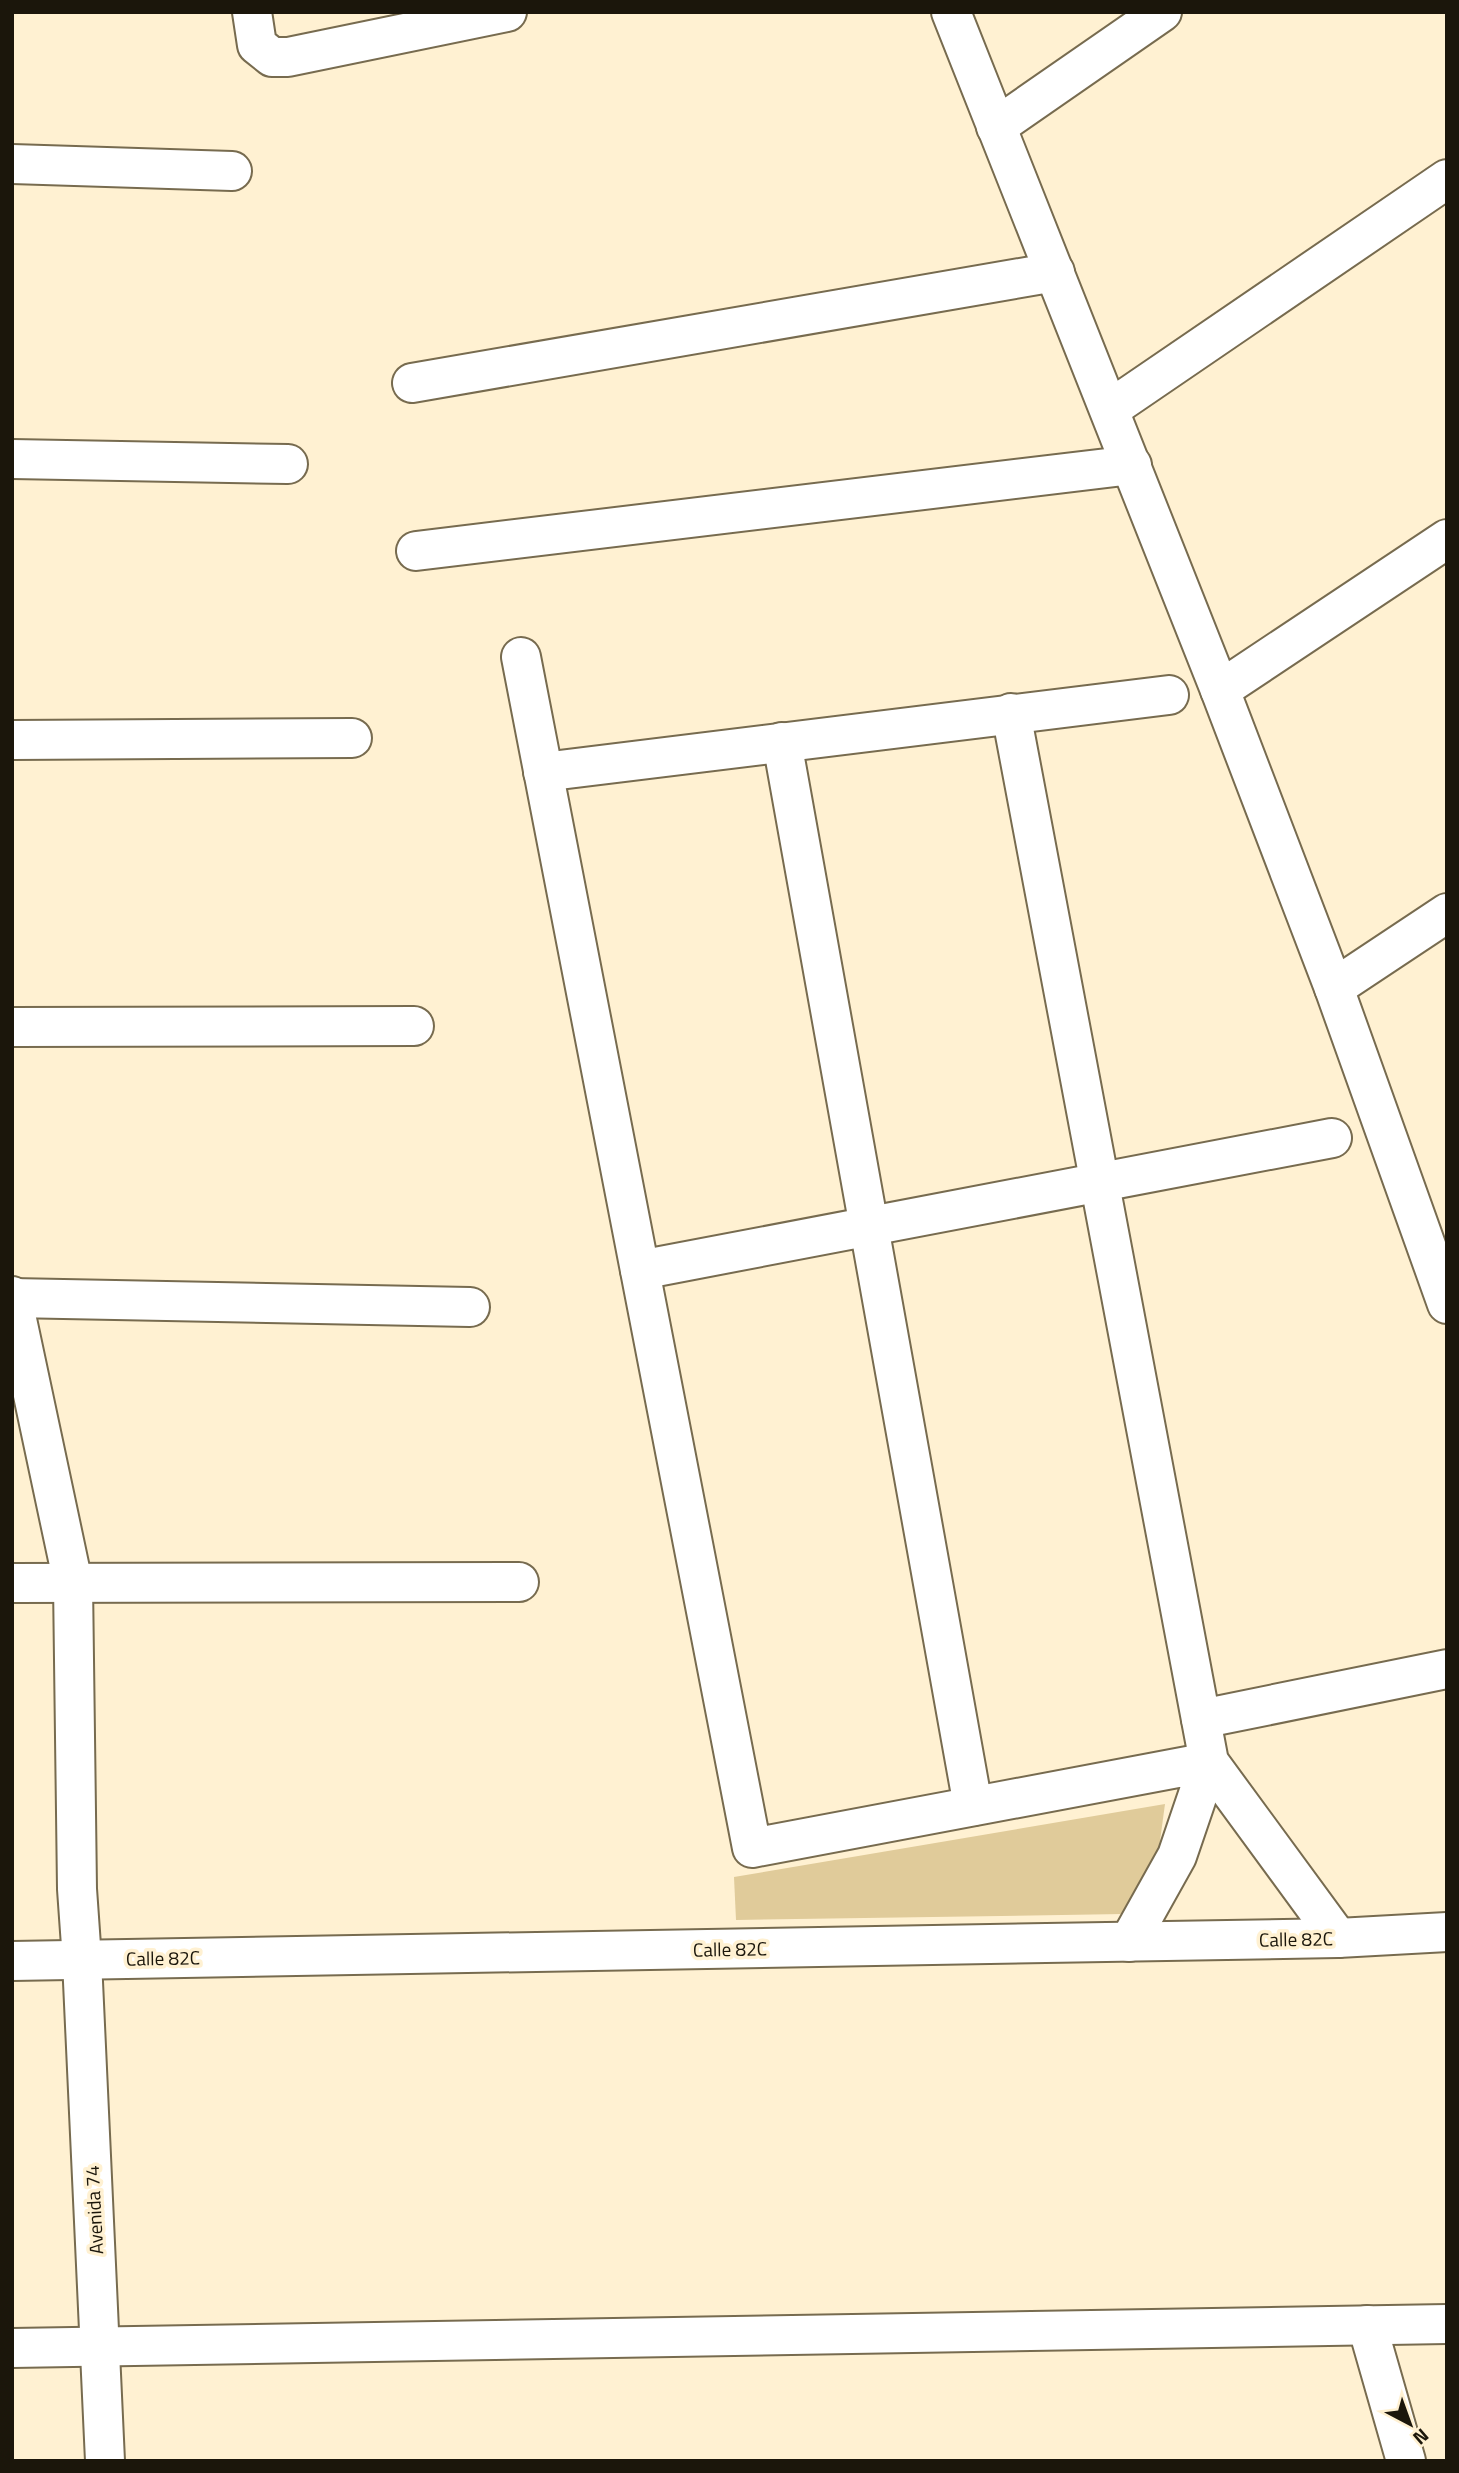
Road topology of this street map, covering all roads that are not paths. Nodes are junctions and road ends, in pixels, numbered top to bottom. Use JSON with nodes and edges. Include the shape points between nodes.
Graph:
{"nodes":[{"id":1,"x":252,"y":12,"type":"edge"},
{"id":2,"x":507,"y":12,"type":"edge"},
{"id":3,"x":951,"y":12,"type":"edge"},
{"id":4,"x":1162,"y":12,"type":"edge"},
{"id":5,"x":996,"y":127,"type":"junction"},
{"id":6,"x":12,"y":164,"type":"edge"},
{"id":7,"x":232,"y":171,"type":"dead end"},
{"id":8,"x":1447,"y":179,"type":"edge"},
{"id":9,"x":1055,"y":272,"type":"junction"},
{"id":10,"x":412,"y":383,"type":"dead end"},
{"id":11,"x":1110,"y":409,"type":"junction"},
{"id":12,"x":12,"y":459,"type":"edge"},
{"id":13,"x":288,"y":464,"type":"dead end"},
{"id":14,"x":1132,"y":465,"type":"junction"},
{"id":15,"x":1447,"y":539,"type":"edge"},
{"id":16,"x":416,"y":551,"type":"dead end"},
{"id":17,"x":521,"y":657,"type":"dead end"},
{"id":18,"x":1220,"y":690,"type":"junction"},
{"id":19,"x":1169,"y":695,"type":"dead end"},
{"id":20,"x":1011,"y":713,"type":"junction"},
{"id":21,"x":352,"y":738,"type":"dead end"},
{"id":22,"x":12,"y":740,"type":"edge"},
{"id":23,"x":782,"y":742,"type":"junction"},
{"id":24,"x":543,"y":772,"type":"junction"},
{"id":25,"x":1447,"y":913,"type":"edge"},
{"id":26,"x":1334,"y":988,"type":"junction"},
{"id":27,"x":414,"y":1026,"type":"dead end"},
{"id":28,"x":12,"y":1027,"type":"edge"},
{"id":29,"x":1332,"y":1138,"type":"dead end"},
{"id":30,"x":1100,"y":1183,"type":"junction"},
{"id":31,"x":868,"y":1227,"type":"junction"},
{"id":32,"x":640,"y":1270,"type":"junction"},
{"id":33,"x":1443,"y":1283,"type":"edge"},
{"id":34,"x":12,"y":1297,"type":"edge"},
{"id":35,"x":470,"y":1307,"type":"dead end"},
{"id":36,"x":519,"y":1582,"type":"dead end"},
{"id":37,"x":12,"y":1583,"type":"edge"},
{"id":38,"x":73,"y":1583,"type":"junction"},
{"id":39,"x":1447,"y":1669,"type":"edge"},
{"id":40,"x":1201,"y":1719,"type":"junction"},
{"id":41,"x":1209,"y":1762,"type":"junction"},
{"id":42,"x":973,"y":1806,"type":"junction"},
{"id":43,"x":1447,"y":1932,"type":"edge"},
{"id":44,"x":1338,"y":1938,"type":"junction"},
{"id":45,"x":1129,"y":1942,"type":"junction"},
{"id":46,"x":82,"y":1960,"type":"junction"},
{"id":47,"x":12,"y":1961,"type":"edge"},
{"id":48,"x":1447,"y":2324,"type":"edge"},
{"id":49,"x":1367,"y":2325,"type":"junction"},
{"id":50,"x":101,"y":2346,"type":"junction"},
{"id":51,"x":12,"y":2348,"type":"edge"},
{"id":52,"x":105,"y":2461,"type":"edge"},
{"id":53,"x":1406,"y":2461,"type":"edge"}],
"edges":[{"from":1,"to":2,"type":"street","via":[[257,45],[272,57],[288,57]]},
{"from":3,"to":5,"type":"street"},
{"from":4,"to":5,"type":"street"},
{"from":5,"to":9,"type":"street"},
{"from":6,"to":7,"type":"street"},
{"from":8,"to":11,"type":"street"},
{"from":9,"to":10,"type":"street"},
{"from":9,"to":11,"type":"street"},
{"from":11,"to":14,"type":"street"},
{"from":12,"to":13,"type":"street"},
{"from":14,"to":16,"type":"street"},
{"from":14,"to":18,"type":"street"},
{"from":15,"to":18,"type":"street"},
{"from":17,"to":24,"type":"street"},
{"from":18,"to":26,"type":"street"},
{"from":19,"to":20,"type":"street"},
{"from":20,"to":23,"type":"street"},
{"from":20,"to":30,"type":"street"},
{"from":21,"to":22,"type":"street"},
{"from":23,"to":24,"type":"street"},
{"from":23,"to":31,"type":"street"},
{"from":24,"to":32,"type":"street"},
{"from":25,"to":26,"type":"street"},
{"from":26,"to":33,"type":"street"},
{"from":27,"to":28,"type":"street"},
{"from":29,"to":30,"type":"street"},
{"from":30,"to":31,"type":"street"},
{"from":30,"to":40,"type":"street"},
{"from":31,"to":32,"type":"street"},
{"from":31,"to":42,"type":"street"},
{"from":32,"to":42,"type":"street","via":[[752,1847]]},
{"from":34,"to":35,"type":"street"},
{"from":34,"to":38,"type":"street","name":"Avenida 74"},
{"from":36,"to":38,"type":"street"},
{"from":37,"to":38,"type":"street"},
{"from":38,"to":46,"type":"street","name":"Avenida 74"},
{"from":39,"to":40,"type":"street"},
{"from":40,"to":41,"type":"street"},
{"from":41,"to":42,"type":"street"},
{"from":41,"to":44,"type":"street"},
{"from":41,"to":45,"type":"street","via":[[1177,1857]]},
{"from":43,"to":44,"type":"street","name":"Calle 82C"},
{"from":44,"to":45,"type":"street","name":"Calle 82C"},
{"from":45,"to":46,"type":"street","name":"Calle 82C"},
{"from":46,"to":47,"type":"street","name":"Calle 82C"},
{"from":46,"to":50,"type":"street","name":"Avenida 74"},
{"from":48,"to":49,"type":"street"},
{"from":49,"to":50,"type":"street"},
{"from":49,"to":53,"type":"street"},
{"from":50,"to":51,"type":"street"},
{"from":50,"to":52,"type":"street","name":"Avenida 74"}]}
